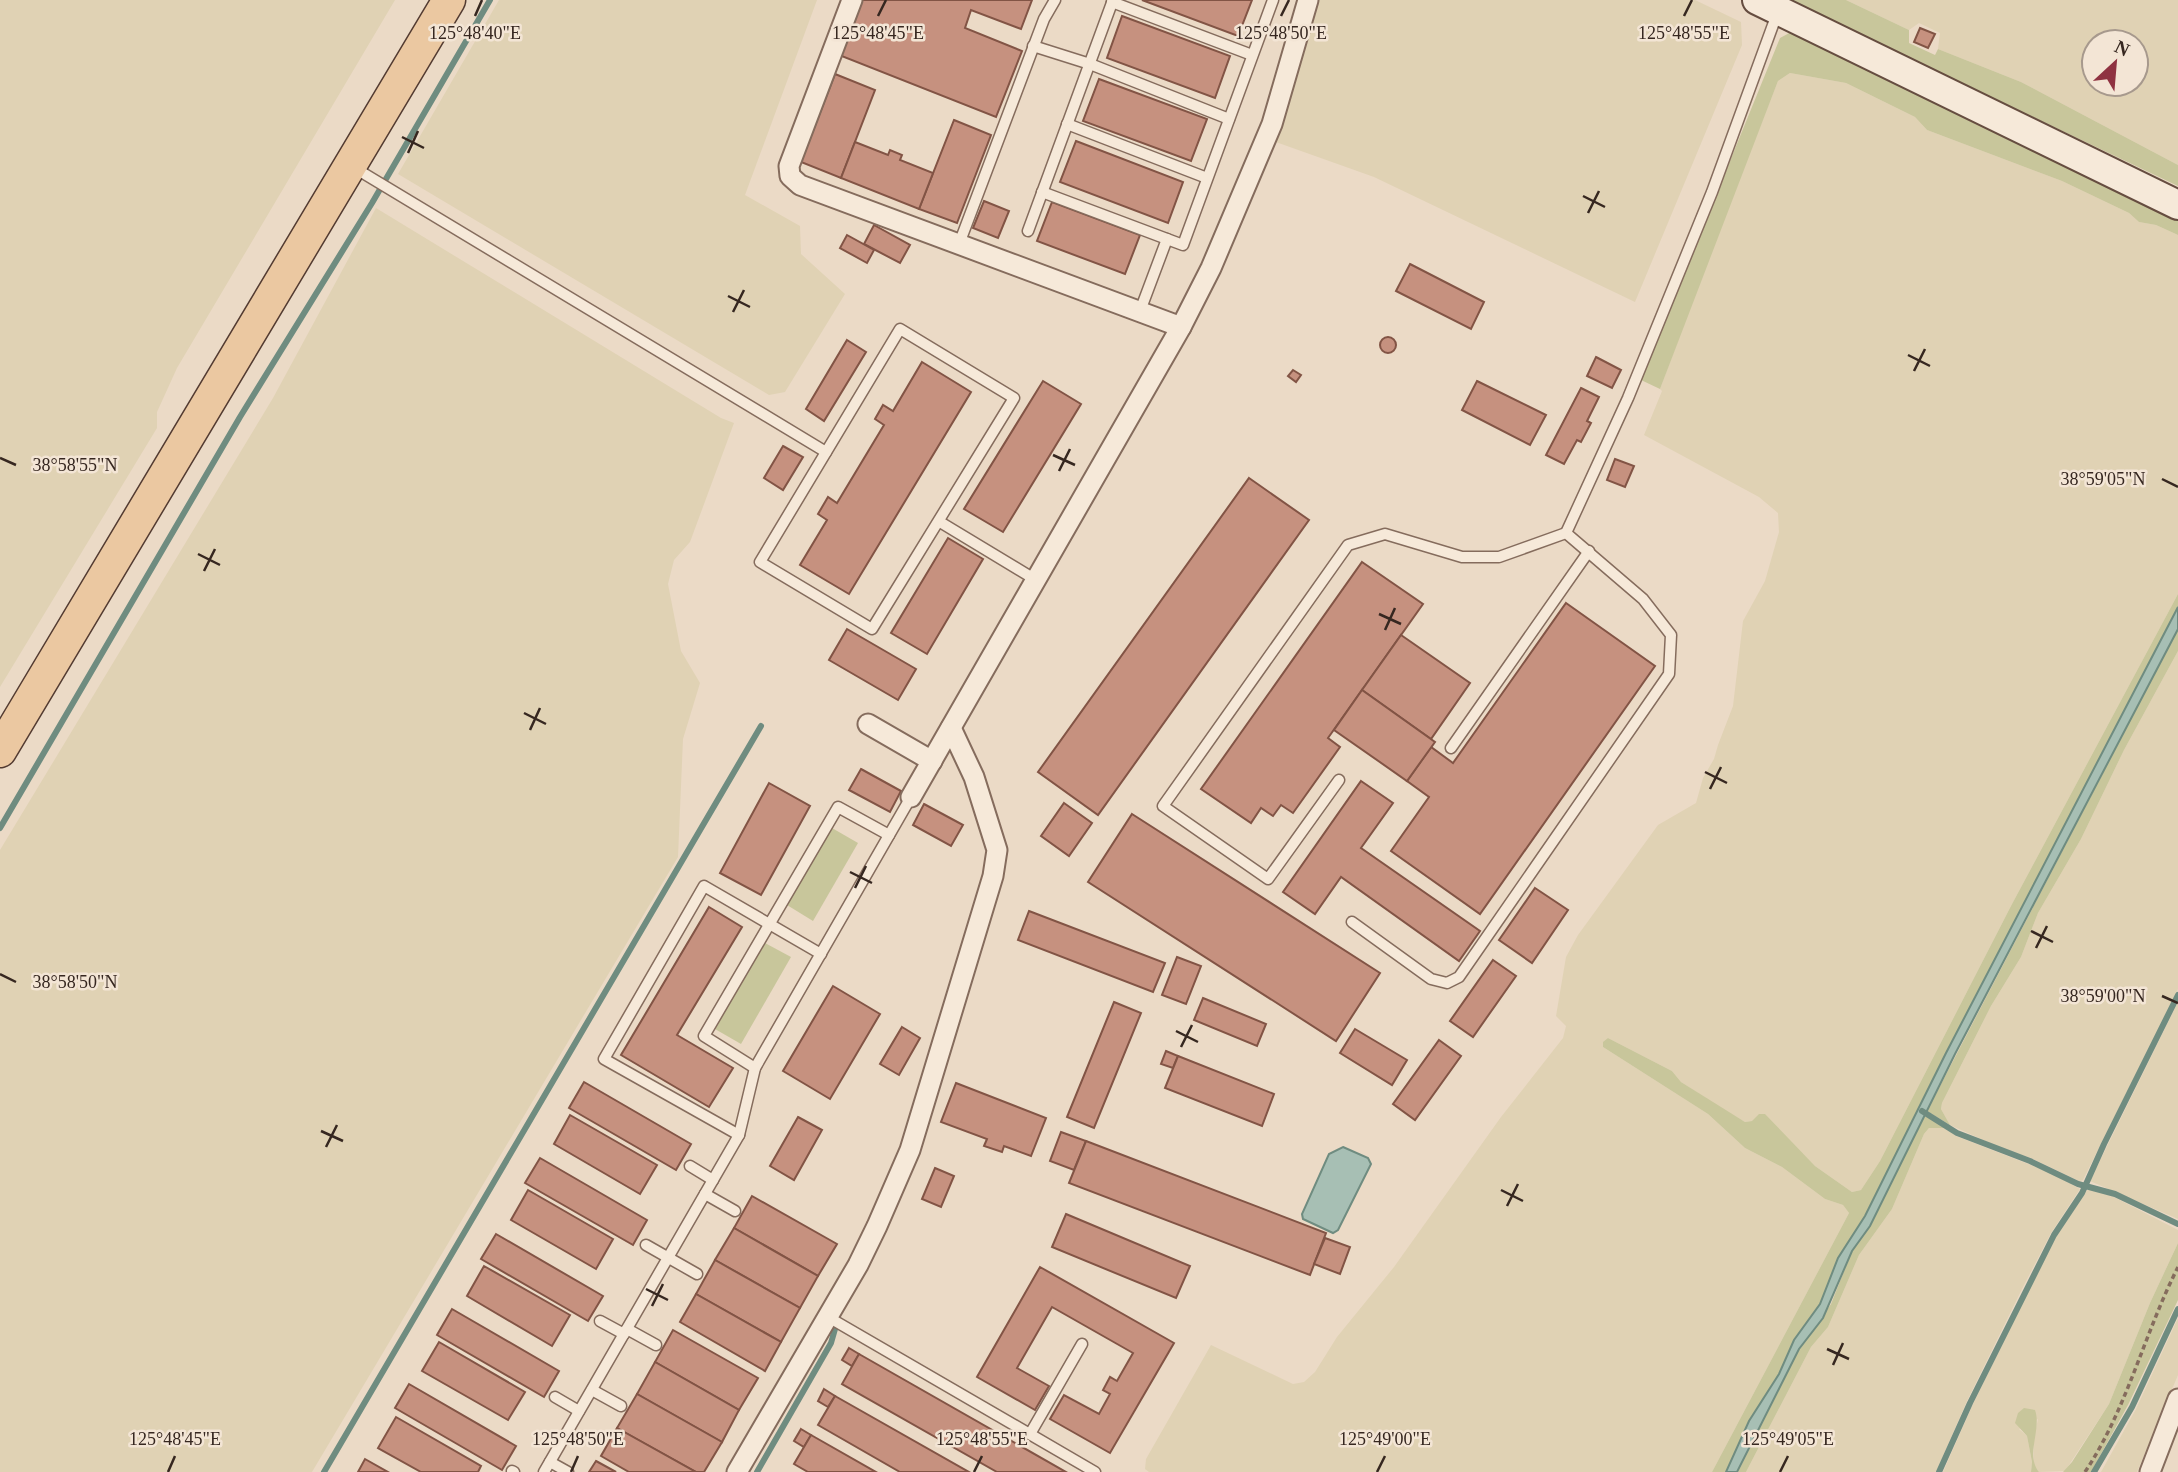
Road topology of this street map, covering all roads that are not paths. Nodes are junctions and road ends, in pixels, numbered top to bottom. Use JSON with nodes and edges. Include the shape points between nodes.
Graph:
{"nodes":[{"id":1,"x":449,"y":0,"type":"edge"},
{"id":2,"x":852,"y":0,"type":"edge"},
{"id":3,"x":1055,"y":0,"type":"edge"},
{"id":4,"x":1273,"y":0,"type":"edge"},
{"id":5,"x":1308,"y":0,"type":"edge"},
{"id":6,"x":1113,"y":1,"type":"edge"},
{"id":7,"x":1768,"y":5,"type":"edge"},
{"id":8,"x":1033,"y":46,"type":"junction"},
{"id":9,"x":1252,"y":55,"type":"junction"},
{"id":10,"x":1090,"y":64,"type":"junction"},
{"id":11,"x":1229,"y":119,"type":"junction"},
{"id":12,"x":1067,"y":124,"type":"junction"},
{"id":13,"x":350,"y":165,"type":"junction"},
{"id":14,"x":1207,"y":178,"type":"junction"},
{"id":15,"x":1042,"y":192,"type":"junction"},
{"id":16,"x":2178,"y":205,"type":"edge"},
{"id":17,"x":1028,"y":231,"type":"dead end"},
{"id":18,"x":1167,"y":239,"type":"junction"},
{"id":19,"x":958,"y":244,"type":"junction"},
{"id":20,"x":1140,"y":311,"type":"junction"},
{"id":21,"x":1181,"y":327,"type":"junction"},
{"id":22,"x":826,"y":452,"type":"junction"},
{"id":23,"x":940,"y":522,"type":"junction"},
{"id":24,"x":1566,"y":533,"type":"junction"},
{"id":25,"x":1589,"y":551,"type":"junction"},
{"id":26,"x":1036,"y":580,"type":"junction"},
{"id":27,"x":868,"y":724,"type":"dead end"},
{"id":28,"x":951,"y":728,"type":"junction"},
{"id":29,"x":1451,"y":748,"type":"dead end"},
{"id":30,"x":0,"y":751,"type":"edge"},
{"id":31,"x":932,"y":761,"type":"junction"},
{"id":32,"x":1339,"y":780,"type":"dead end"},
{"id":33,"x":911,"y":797,"type":"joint"},
{"id":34,"x":889,"y":835,"type":"junction"},
{"id":35,"x":1352,"y":922,"type":"dead end"},
{"id":36,"x":770,"y":924,"type":"junction"},
{"id":37,"x":821,"y":954,"type":"junction"},
{"id":38,"x":755,"y":1068,"type":"junction"},
{"id":39,"x":739,"y":1135,"type":"junction"},
{"id":40,"x":690,"y":1166,"type":"dead end"},
{"id":41,"x":713,"y":1180,"type":"junction"},
{"id":42,"x":705,"y":1194,"type":"junction"},
{"id":43,"x":735,"y":1211,"type":"dead end"},
{"id":44,"x":646,"y":1245,"type":"dead end"},
{"id":45,"x":668,"y":1258,"type":"junction"},
{"id":46,"x":697,"y":1274,"type":"dead end"},
{"id":47,"x":828,"y":1317,"type":"junction"},
{"id":48,"x":600,"y":1321,"type":"dead end"},
{"id":49,"x":626,"y":1331,"type":"junction"},
{"id":50,"x":1082,"y":1344,"type":"dead end"},
{"id":51,"x":656,"y":1345,"type":"dead end"},
{"id":52,"x":592,"y":1390,"type":"junction"},
{"id":53,"x":555,"y":1397,"type":"dead end"},
{"id":54,"x":2178,"y":1399,"type":"edge"},
{"id":55,"x":621,"y":1406,"type":"dead end"},
{"id":56,"x":579,"y":1411,"type":"junction"},
{"id":57,"x":1030,"y":1434,"type":"junction"},
{"id":58,"x":2171,"y":1441,"type":"edge"},
{"id":59,"x":550,"y":1462,"type":"junction"},
{"id":60,"x":544,"y":1472,"type":"edge"},
{"id":61,"x":568,"y":1472,"type":"edge"},
{"id":62,"x":737,"y":1472,"type":"edge"},
{"id":63,"x":1096,"y":1472,"type":"edge"},
{"id":64,"x":2150,"y":1472,"type":"edge"}],
"edges":[{"from":1,"to":13,"type":"main road"},
{"from":2,"to":19,"type":"street","via":[[789,166],[790,176],[800,185]]},
{"from":3,"to":8,"type":"lane"},
{"from":4,"to":9,"type":"lane"},
{"from":5,"to":21,"type":"street","via":[[1272,124]]},
{"from":6,"to":9,"type":"lane"},
{"from":6,"to":10,"type":"lane"},
{"from":7,"to":16,"type":"main road"},
{"from":7,"to":24,"type":"lane","via":[[1707,205],[1628,398]]},
{"from":8,"to":10,"type":"lane"},
{"from":8,"to":19,"type":"lane"},
{"from":9,"to":11,"type":"lane"},
{"from":10,"to":11,"type":"lane"},
{"from":10,"to":12,"type":"lane"},
{"from":11,"to":14,"type":"lane"},
{"from":12,"to":14,"type":"lane"},
{"from":12,"to":15,"type":"lane"},
{"from":13,"to":22,"type":"lane"},
{"from":13,"to":30,"type":"main road"},
{"from":14,"to":18,"type":"lane","via":[[1183,245]]},
{"from":15,"to":17,"type":"lane"},
{"from":15,"to":18,"type":"lane"},
{"from":18,"to":20,"type":"lane"},
{"from":19,"to":20,"type":"street"},
{"from":20,"to":21,"type":"street"},
{"from":21,"to":26,"type":"street"},
{"from":22,"to":23,"type":"lane","via":[[760,562],[872,629]]},
{"from":22,"to":23,"type":"lane","via":[[900,329],[1014,398]]},
{"from":23,"to":26,"type":"lane"},
{"from":24,"to":25,"type":"lane"},
{"from":24,"to":32,"type":"lane","via":[[1499,557],[1462,557],[1385,534],[1348,545],[1163,806],[1268,879]]},
{"from":25,"to":29,"type":"lane"},
{"from":25,"to":35,"type":"lane","via":[[1643,599],[1671,635],[1669,674],[1459,977],[1447,983],[1431,979]]},
{"from":26,"to":28,"type":"street"},
{"from":27,"to":31,"type":"street"},
{"from":28,"to":31,"type":"street"},
{"from":28,"to":47,"type":"street","via":[[974,777],[996,850],[993,876],[910,1150],[858,1265]]},
{"from":31,"to":33,"type":"street"},
{"from":33,"to":34,"type":"lane"},
{"from":34,"to":36,"type":"lane","via":[[838,807]]},
{"from":34,"to":37,"type":"lane"},
{"from":36,"to":37,"type":"lane"},
{"from":36,"to":38,"type":"lane","via":[[704,1036]]},
{"from":36,"to":39,"type":"lane","via":[[704,886],[604,1059]]},
{"from":37,"to":38,"type":"lane"},
{"from":38,"to":39,"type":"lane"},
{"from":39,"to":41,"type":"lane"},
{"from":40,"to":41,"type":"lane"},
{"from":41,"to":42,"type":"lane"},
{"from":42,"to":43,"type":"lane"},
{"from":42,"to":45,"type":"lane"},
{"from":44,"to":45,"type":"lane"},
{"from":45,"to":46,"type":"lane"},
{"from":45,"to":49,"type":"lane"},
{"from":47,"to":57,"type":"lane"},
{"from":47,"to":62,"type":"street"},
{"from":48,"to":49,"type":"lane"},
{"from":49,"to":51,"type":"lane"},
{"from":49,"to":52,"type":"lane"},
{"from":50,"to":57,"type":"lane"},
{"from":52,"to":55,"type":"lane"},
{"from":52,"to":56,"type":"lane"},
{"from":53,"to":56,"type":"lane"},
{"from":54,"to":58,"type":"street"},
{"from":56,"to":59,"type":"lane"},
{"from":57,"to":63,"type":"lane"},
{"from":58,"to":64,"type":"street"},
{"from":59,"to":60,"type":"lane"},
{"from":59,"to":61,"type":"lane"}]}
